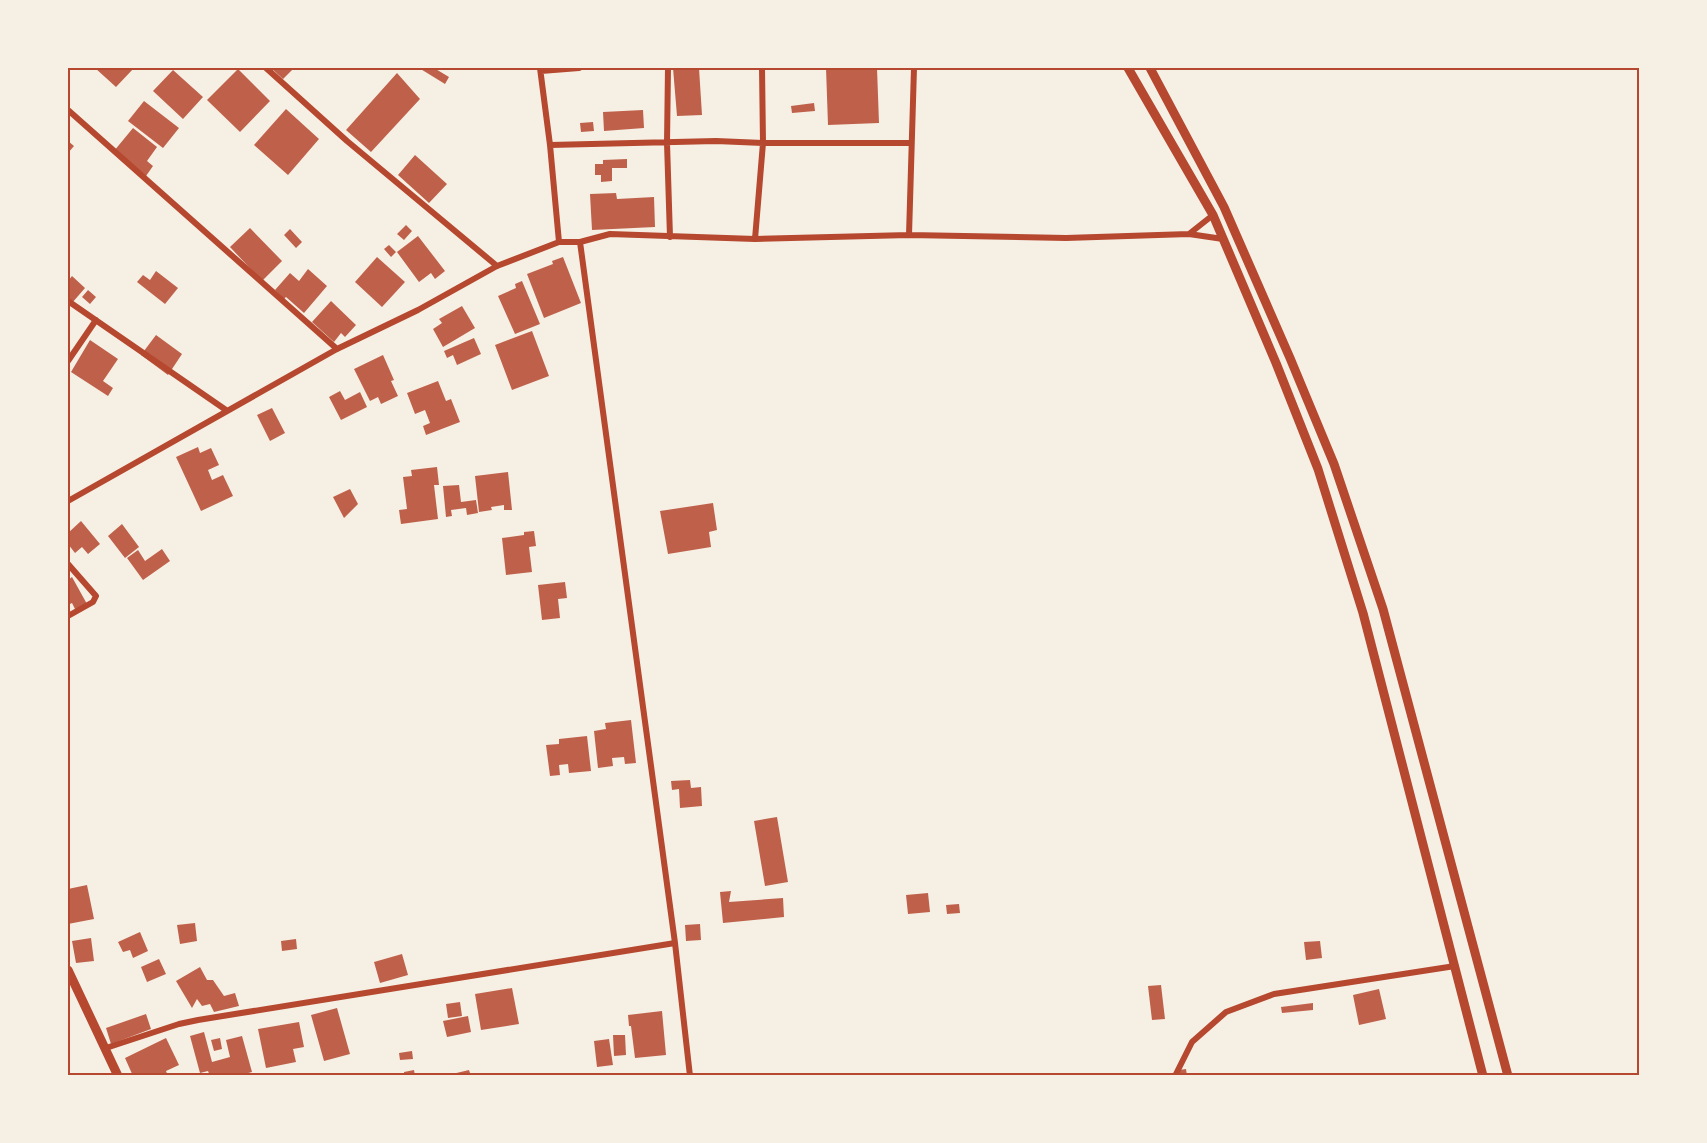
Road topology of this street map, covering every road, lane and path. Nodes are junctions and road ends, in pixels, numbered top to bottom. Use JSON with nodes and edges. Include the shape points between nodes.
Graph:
{"nodes":[{"id":1,"x":266,"y":68,"type":"edge"},
{"id":2,"x":579,"y":68,"type":"edge"},
{"id":3,"x":668,"y":68,"type":"edge"},
{"id":4,"x":762,"y":68,"type":"edge"},
{"id":5,"x":914,"y":68,"type":"edge"},
{"id":6,"x":1128,"y":68,"type":"edge"},
{"id":7,"x":1150,"y":68,"type":"edge"},
{"id":8,"x":541,"y":69,"type":"edge"},
{"id":9,"x":68,"y":110,"type":"edge"},
{"id":10,"x":667,"y":142,"type":"junction"},
{"id":11,"x":763,"y":143,"type":"junction"},
{"id":12,"x":911,"y":143,"type":"junction"},
{"id":13,"x":550,"y":145,"type":"junction"},
{"id":14,"x":1213,"y":215,"type":"junction"},
{"id":15,"x":1189,"y":234,"type":"junction"},
{"id":16,"x":909,"y":235,"type":"junction"},
{"id":17,"x":670,"y":237,"type":"junction"},
{"id":18,"x":755,"y":239,"type":"junction"},
{"id":19,"x":1223,"y":239,"type":"junction"},
{"id":20,"x":559,"y":242,"type":"junction"},
{"id":21,"x":580,"y":242,"type":"junction"},
{"id":22,"x":497,"y":266,"type":"junction"},
{"id":23,"x":68,"y":301,"type":"edge"},
{"id":24,"x":96,"y":320,"type":"junction"},
{"id":25,"x":338,"y":349,"type":"junction"},
{"id":26,"x":68,"y":361,"type":"edge"},
{"id":27,"x":226,"y":410,"type":"junction"},
{"id":28,"x":68,"y":501,"type":"edge"},
{"id":29,"x":68,"y":564,"type":"edge"},
{"id":30,"x":68,"y":616,"type":"edge"},
{"id":31,"x":675,"y":943,"type":"junction"},
{"id":32,"x":1455,"y":966,"type":"junction"},
{"id":33,"x":68,"y":970,"type":"edge"},
{"id":34,"x":106,"y":1048,"type":"junction"},
{"id":35,"x":118,"y":1076,"type":"edge"},
{"id":36,"x":690,"y":1076,"type":"edge"},
{"id":37,"x":1176,"y":1076,"type":"edge"},
{"id":38,"x":1483,"y":1076,"type":"edge"},
{"id":39,"x":1508,"y":1076,"type":"edge"}],
"edges":[{"from":1,"to":22,"type":"street"},
{"from":2,"to":8,"type":"street"},
{"from":3,"to":10,"type":"street"},
{"from":4,"to":11,"type":"street"},
{"from":5,"to":12,"type":"street"},
{"from":6,"to":14,"type":"street"},
{"from":7,"to":39,"type":"street","via":[[1224,207],[1334,464],[1383,609]]},
{"from":8,"to":13,"type":"street"},
{"from":9,"to":25,"type":"street"},
{"from":10,"to":11,"type":"street"},
{"from":10,"to":13,"type":"street"},
{"from":10,"to":17,"type":"street"},
{"from":11,"to":12,"type":"street"},
{"from":11,"to":18,"type":"street"},
{"from":12,"to":16,"type":"street"},
{"from":13,"to":20,"type":"street"},
{"from":14,"to":15,"type":"street"},
{"from":14,"to":19,"type":"street"},
{"from":15,"to":16,"type":"street","via":[[1066,238]]},
{"from":15,"to":19,"type":"street"},
{"from":16,"to":18,"type":"street"},
{"from":17,"to":18,"type":"street"},
{"from":17,"to":21,"type":"street","via":[[610,234]]},
{"from":19,"to":32,"type":"street","via":[[1318,469],[1363,613]]},
{"from":20,"to":21,"type":"street"},
{"from":20,"to":22,"type":"street"},
{"from":21,"to":31,"type":"street"},
{"from":22,"to":25,"type":"street"},
{"from":23,"to":24,"type":"street"},
{"from":24,"to":26,"type":"street"},
{"from":24,"to":27,"type":"street"},
{"from":25,"to":27,"type":"street"},
{"from":27,"to":28,"type":"street"},
{"from":29,"to":30,"type":"street","via":[[96,596],[93,602]]},
{"from":31,"to":34,"type":"street","via":[[198,1020]]},
{"from":31,"to":36,"type":"street"},
{"from":32,"to":37,"type":"street","via":[[1274,994],[1226,1012],[1192,1042]]},
{"from":32,"to":38,"type":"street"},
{"from":33,"to":34,"type":"street"},
{"from":34,"to":35,"type":"street"}]}
